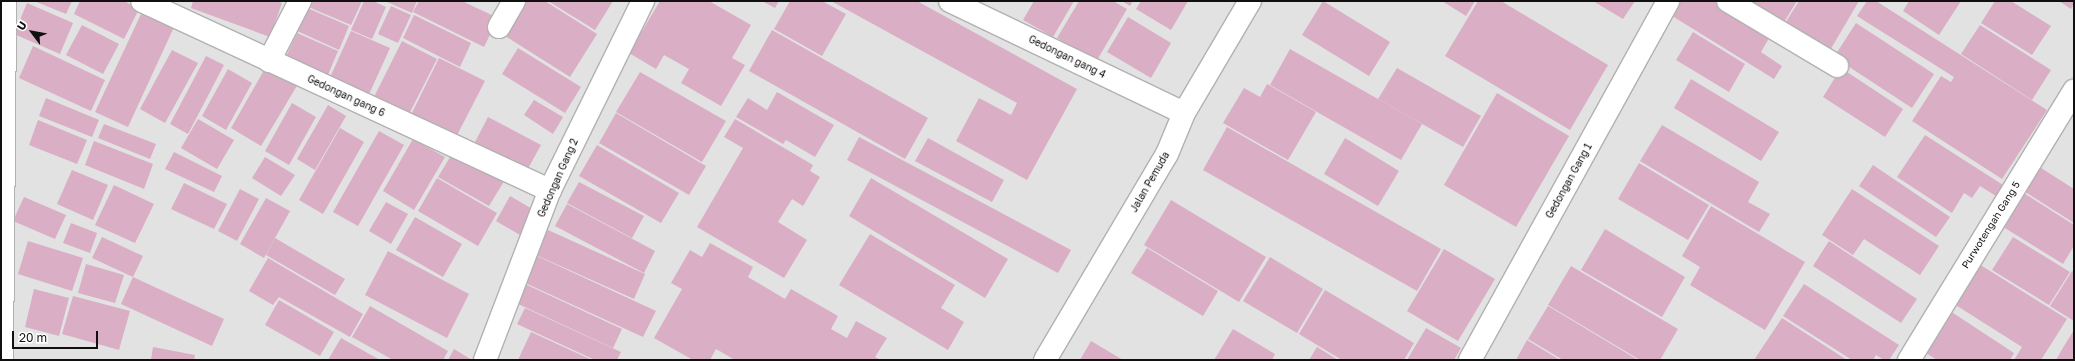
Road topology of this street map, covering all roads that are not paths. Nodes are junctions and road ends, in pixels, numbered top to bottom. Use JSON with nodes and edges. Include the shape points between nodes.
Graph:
{"nodes":[{"id":1,"x":5,"y":1,"type":"edge"},
{"id":2,"x":142,"y":1,"type":"edge"},
{"id":3,"x":300,"y":1,"type":"edge"},
{"id":4,"x":514,"y":1,"type":"edge"},
{"id":5,"x":643,"y":1,"type":"edge"},
{"id":6,"x":950,"y":1,"type":"edge"},
{"id":7,"x":1250,"y":1,"type":"edge"},
{"id":8,"x":1668,"y":1,"type":"edge"},
{"id":9,"x":1728,"y":1,"type":"edge"},
{"id":10,"x":499,"y":26,"type":"dead end"},
{"id":11,"x":269,"y":61,"type":"junction"},
{"id":12,"x":1837,"y":66,"type":"dead end"},
{"id":13,"x":2074,"y":91,"type":"edge"},
{"id":14,"x":1184,"y":113,"type":"junction"},
{"id":15,"x":550,"y":190,"type":"junction"},
{"id":16,"x":2,"y":349,"type":"edge"},
{"id":17,"x":1911,"y":359,"type":"edge"},
{"id":18,"x":485,"y":360,"type":"edge"},
{"id":19,"x":1045,"y":360,"type":"edge"},
{"id":20,"x":1470,"y":360,"type":"edge"}],
"edges":[{"from":1,"to":16,"type":"street"},
{"from":2,"to":11,"type":"street","name":"Gedongan gang 6"},
{"from":3,"to":11,"type":"street"},
{"from":4,"to":10,"type":"street"},
{"from":5,"to":15,"type":"street","name":"Gedongan Gang 2"},
{"from":6,"to":14,"type":"street","name":"Gedongan gang 4"},
{"from":7,"to":14,"type":"street","name":"Jalan Pemuda"},
{"from":8,"to":20,"type":"street","name":"Gedongan Gang 1"},
{"from":9,"to":12,"type":"street"},
{"from":11,"to":15,"type":"street","name":"Gedongan gang 6"},
{"from":13,"to":17,"type":"street","name":"Purwotengah Gang 5"},
{"from":14,"to":19,"type":"street","name":"Jalan Pemuda","via":[[1167,154]]},
{"from":15,"to":18,"type":"street","name":"Gedongan Gang 2"}]}
